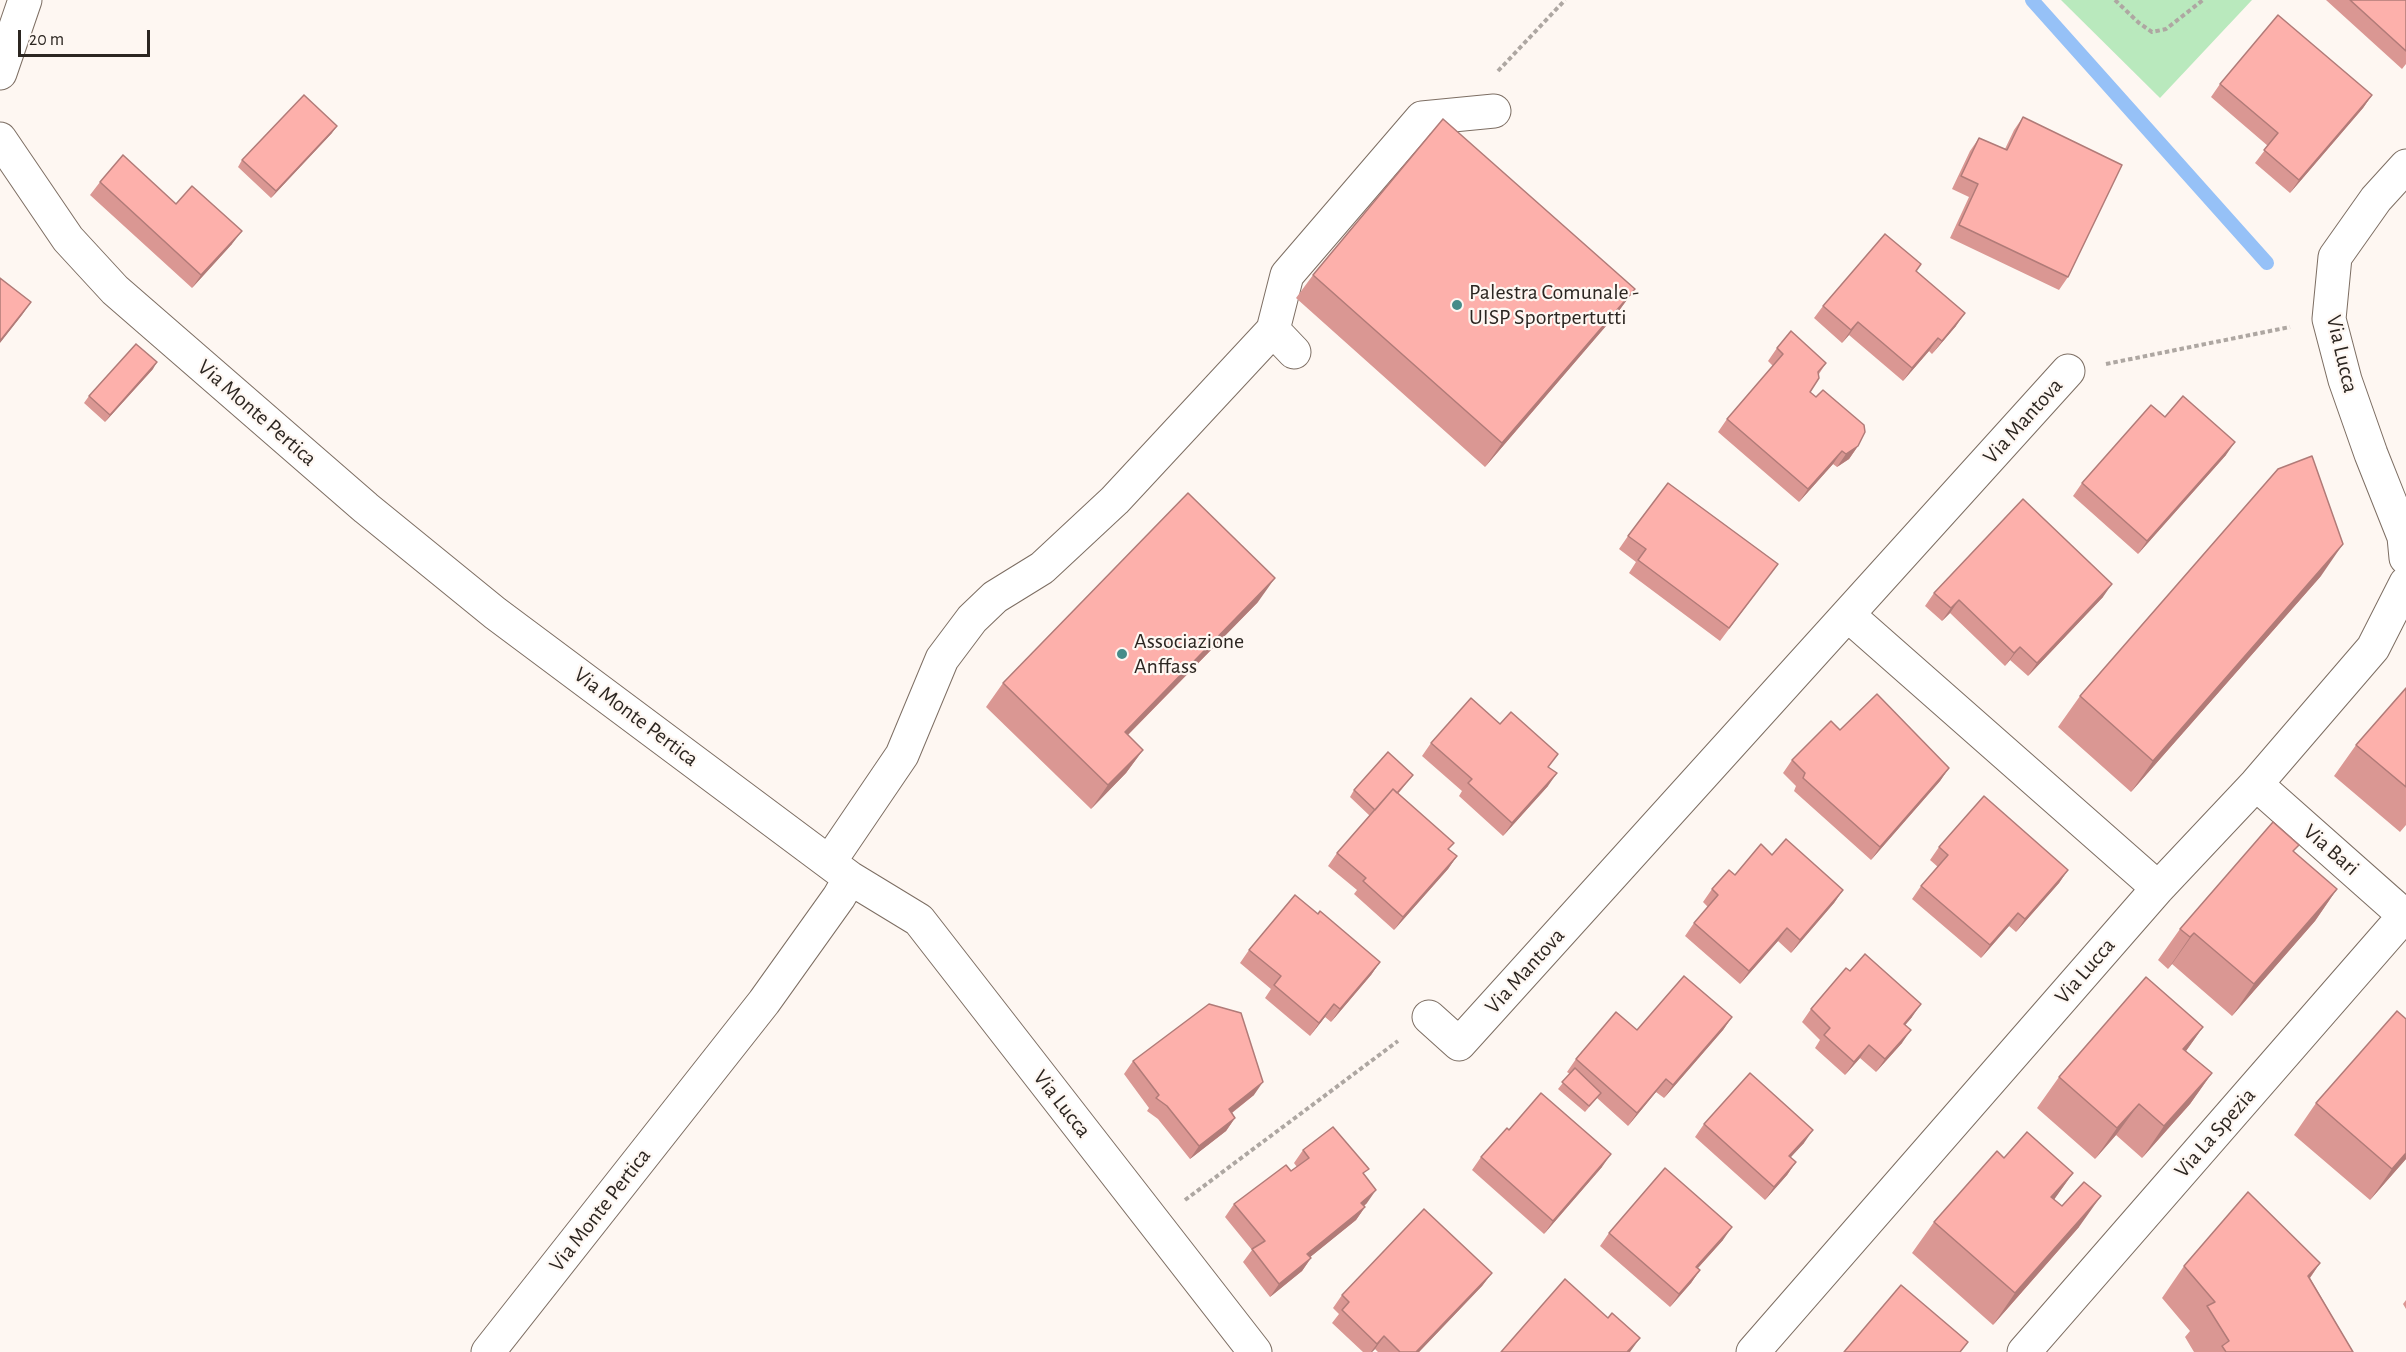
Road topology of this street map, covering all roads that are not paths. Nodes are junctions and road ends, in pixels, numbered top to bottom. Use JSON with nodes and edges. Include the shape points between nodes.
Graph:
{"nodes":[{"id":1,"x":25,"y":0,"type":"edge"},
{"id":2,"x":0,"y":73,"type":"edge"},
{"id":3,"x":1494,"y":111,"type":"dead end"},
{"id":4,"x":0,"y":139,"type":"edge"},
{"id":5,"x":2406,"y":166,"type":"edge"},
{"id":6,"x":2068,"y":371,"type":"road end"},
{"id":7,"x":2406,"y":558,"type":"edge"},
{"id":8,"x":2406,"y":583,"type":"edge"},
{"id":9,"x":1848,"y":615,"type":"junction"},
{"id":10,"x":2256,"y":784,"type":"junction"},
{"id":11,"x":840,"y":870,"type":"junction"},
{"id":12,"x":2158,"y":888,"type":"junction"},
{"id":13,"x":2406,"y":916,"type":"edge"},
{"id":14,"x":1429,"y":1017,"type":"road end"},
{"id":15,"x":488,"y":1352,"type":"edge"},
{"id":16,"x":1255,"y":1352,"type":"edge"},
{"id":17,"x":1753,"y":1352,"type":"edge"},
{"id":18,"x":2025,"y":1352,"type":"edge"}],
"edges":[{"from":1,"to":2,"type":"street"},
{"from":3,"to":11,"type":"street","via":[[1422,118],[1287,275],[1284,341],[1042,568],[995,597],[972,619],[942,659],[902,755]]},
{"from":4,"to":11,"type":"street","name":"Via Monte Pertica","via":[[68,239],[115,290],[366,508],[495,613]]},
{"from":5,"to":7,"type":"street","name":"Via Lucca","via":[[2376,199],[2335,257],[2329,319],[2345,380],[2404,537]]},
{"from":6,"to":9,"type":"street","name":"Via Mantova"},
{"from":8,"to":10,"type":"street","name":"Via Lucca","via":[[2373,648]]},
{"from":9,"to":12,"type":"street"},
{"from":9,"to":14,"type":"street","name":"Via Mantova","via":[[1459,1044]]},
{"from":10,"to":12,"type":"street","name":"Via Lucca"},
{"from":10,"to":13,"type":"street","name":"Via Bari"},
{"from":11,"to":15,"type":"street","name":"Via Monte Pertica","via":[[839,897],[764,1002]]},
{"from":11,"to":16,"type":"street","name":"Via Lucca","via":[[919,920]]},
{"from":12,"to":17,"type":"street","name":"Via Lucca"},
{"from":13,"to":18,"type":"street","name":"Via La Spezia"}]}
